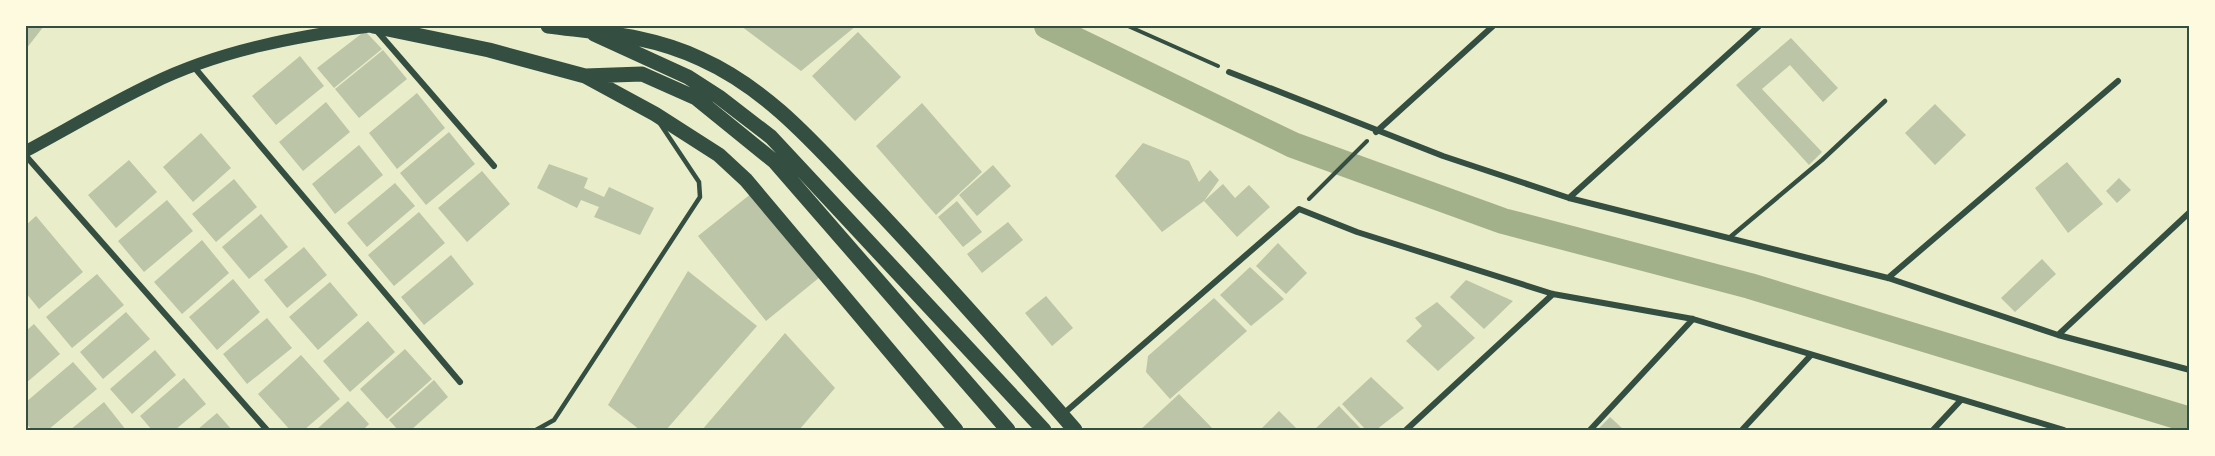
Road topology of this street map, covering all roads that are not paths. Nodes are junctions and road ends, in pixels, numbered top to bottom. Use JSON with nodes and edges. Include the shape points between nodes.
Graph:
{"nodes":[{"id":1,"x":375,"y":26,"type":"edge"},
{"id":2,"x":548,"y":26,"type":"edge"},
{"id":3,"x":565,"y":26,"type":"edge"},
{"id":4,"x":1493,"y":26,"type":"edge"},
{"id":5,"x":1760,"y":26,"type":"edge"},
{"id":6,"x":588,"y":31,"type":"junction"},
{"id":7,"x":194,"y":67,"type":"junction"},
{"id":8,"x":1229,"y":72,"type":"road end"},
{"id":9,"x":585,"y":76,"type":"junction"},
{"id":10,"x":2118,"y":81,"type":"dead end"},
{"id":11,"x":1885,"y":101,"type":"dead end"},
{"id":12,"x":655,"y":114,"type":"junction"},
{"id":13,"x":1375,"y":132,"type":"junction"},
{"id":14,"x":26,"y":151,"type":"edge"},
{"id":15,"x":26,"y":156,"type":"edge"},
{"id":16,"x":494,"y":166,"type":"dead end"},
{"id":17,"x":1569,"y":198,"type":"junction"},
{"id":18,"x":2190,"y":212,"type":"edge"},
{"id":19,"x":1729,"y":238,"type":"junction"},
{"id":20,"x":1888,"y":278,"type":"junction"},
{"id":21,"x":1553,"y":294,"type":"junction"},
{"id":22,"x":1693,"y":319,"type":"junction"},
{"id":23,"x":2058,"y":334,"type":"junction"},
{"id":24,"x":1811,"y":355,"type":"junction"},
{"id":25,"x":2190,"y":370,"type":"edge"},
{"id":26,"x":460,"y":382,"type":"dead end"},
{"id":27,"x":1961,"y":400,"type":"junction"},
{"id":28,"x":1062,"y":416,"type":"junction"},
{"id":29,"x":267,"y":430,"type":"edge"},
{"id":30,"x":536,"y":430,"type":"edge"},
{"id":31,"x":956,"y":430,"type":"edge"},
{"id":32,"x":1008,"y":430,"type":"edge"},
{"id":33,"x":1044,"y":430,"type":"edge"},
{"id":34,"x":1075,"y":430,"type":"edge"},
{"id":35,"x":1406,"y":430,"type":"edge"},
{"id":36,"x":1590,"y":430,"type":"edge"},
{"id":37,"x":1742,"y":430,"type":"edge"},
{"id":38,"x":1934,"y":430,"type":"edge"},
{"id":39,"x":2064,"y":430,"type":"edge"}],
"edges":[{"from":1,"to":7,"type":"main road","via":[[308,35]]},
{"from":1,"to":9,"type":"main road","via":[[489,50]]},
{"from":1,"to":16,"type":"street"},
{"from":2,"to":3,"type":"main road"},
{"from":3,"to":6,"type":"main road"},
{"from":4,"to":13,"type":"street"},
{"from":5,"to":17,"type":"street"},
{"from":6,"to":28,"type":"main road","via":[[642,37],[701,58],[776,106],[898,232]]},
{"from":6,"to":33,"type":"main road","via":[[688,77],[771,138]]},
{"from":7,"to":14,"type":"main road","via":[[153,83]]},
{"from":7,"to":26,"type":"street"},
{"from":8,"to":13,"type":"street"},
{"from":9,"to":12,"type":"main road"},
{"from":9,"to":32,"type":"main road","via":[[642,74],[696,98],[775,162]]},
{"from":10,"to":20,"type":"street"},
{"from":11,"to":19,"type":"lane"},
{"from":12,"to":30,"type":"lane","via":[[699,182],[699,197],[554,420]]},
{"from":12,"to":31,"type":"main road","via":[[719,155],[746,180]]},
{"from":13,"to":17,"type":"street"},
{"from":15,"to":29,"type":"street"},
{"from":17,"to":19,"type":"street"},
{"from":18,"to":23,"type":"street"},
{"from":19,"to":20,"type":"street"},
{"from":20,"to":23,"type":"street"},
{"from":21,"to":22,"type":"street"},
{"from":21,"to":28,"type":"street","via":[[1357,232],[1299,209]]},
{"from":21,"to":35,"type":"street"},
{"from":22,"to":24,"type":"street"},
{"from":22,"to":36,"type":"street"},
{"from":23,"to":25,"type":"street"},
{"from":24,"to":27,"type":"street"},
{"from":24,"to":37,"type":"street"},
{"from":27,"to":38,"type":"street"},
{"from":27,"to":39,"type":"street"},
{"from":28,"to":34,"type":"main road"}]}
